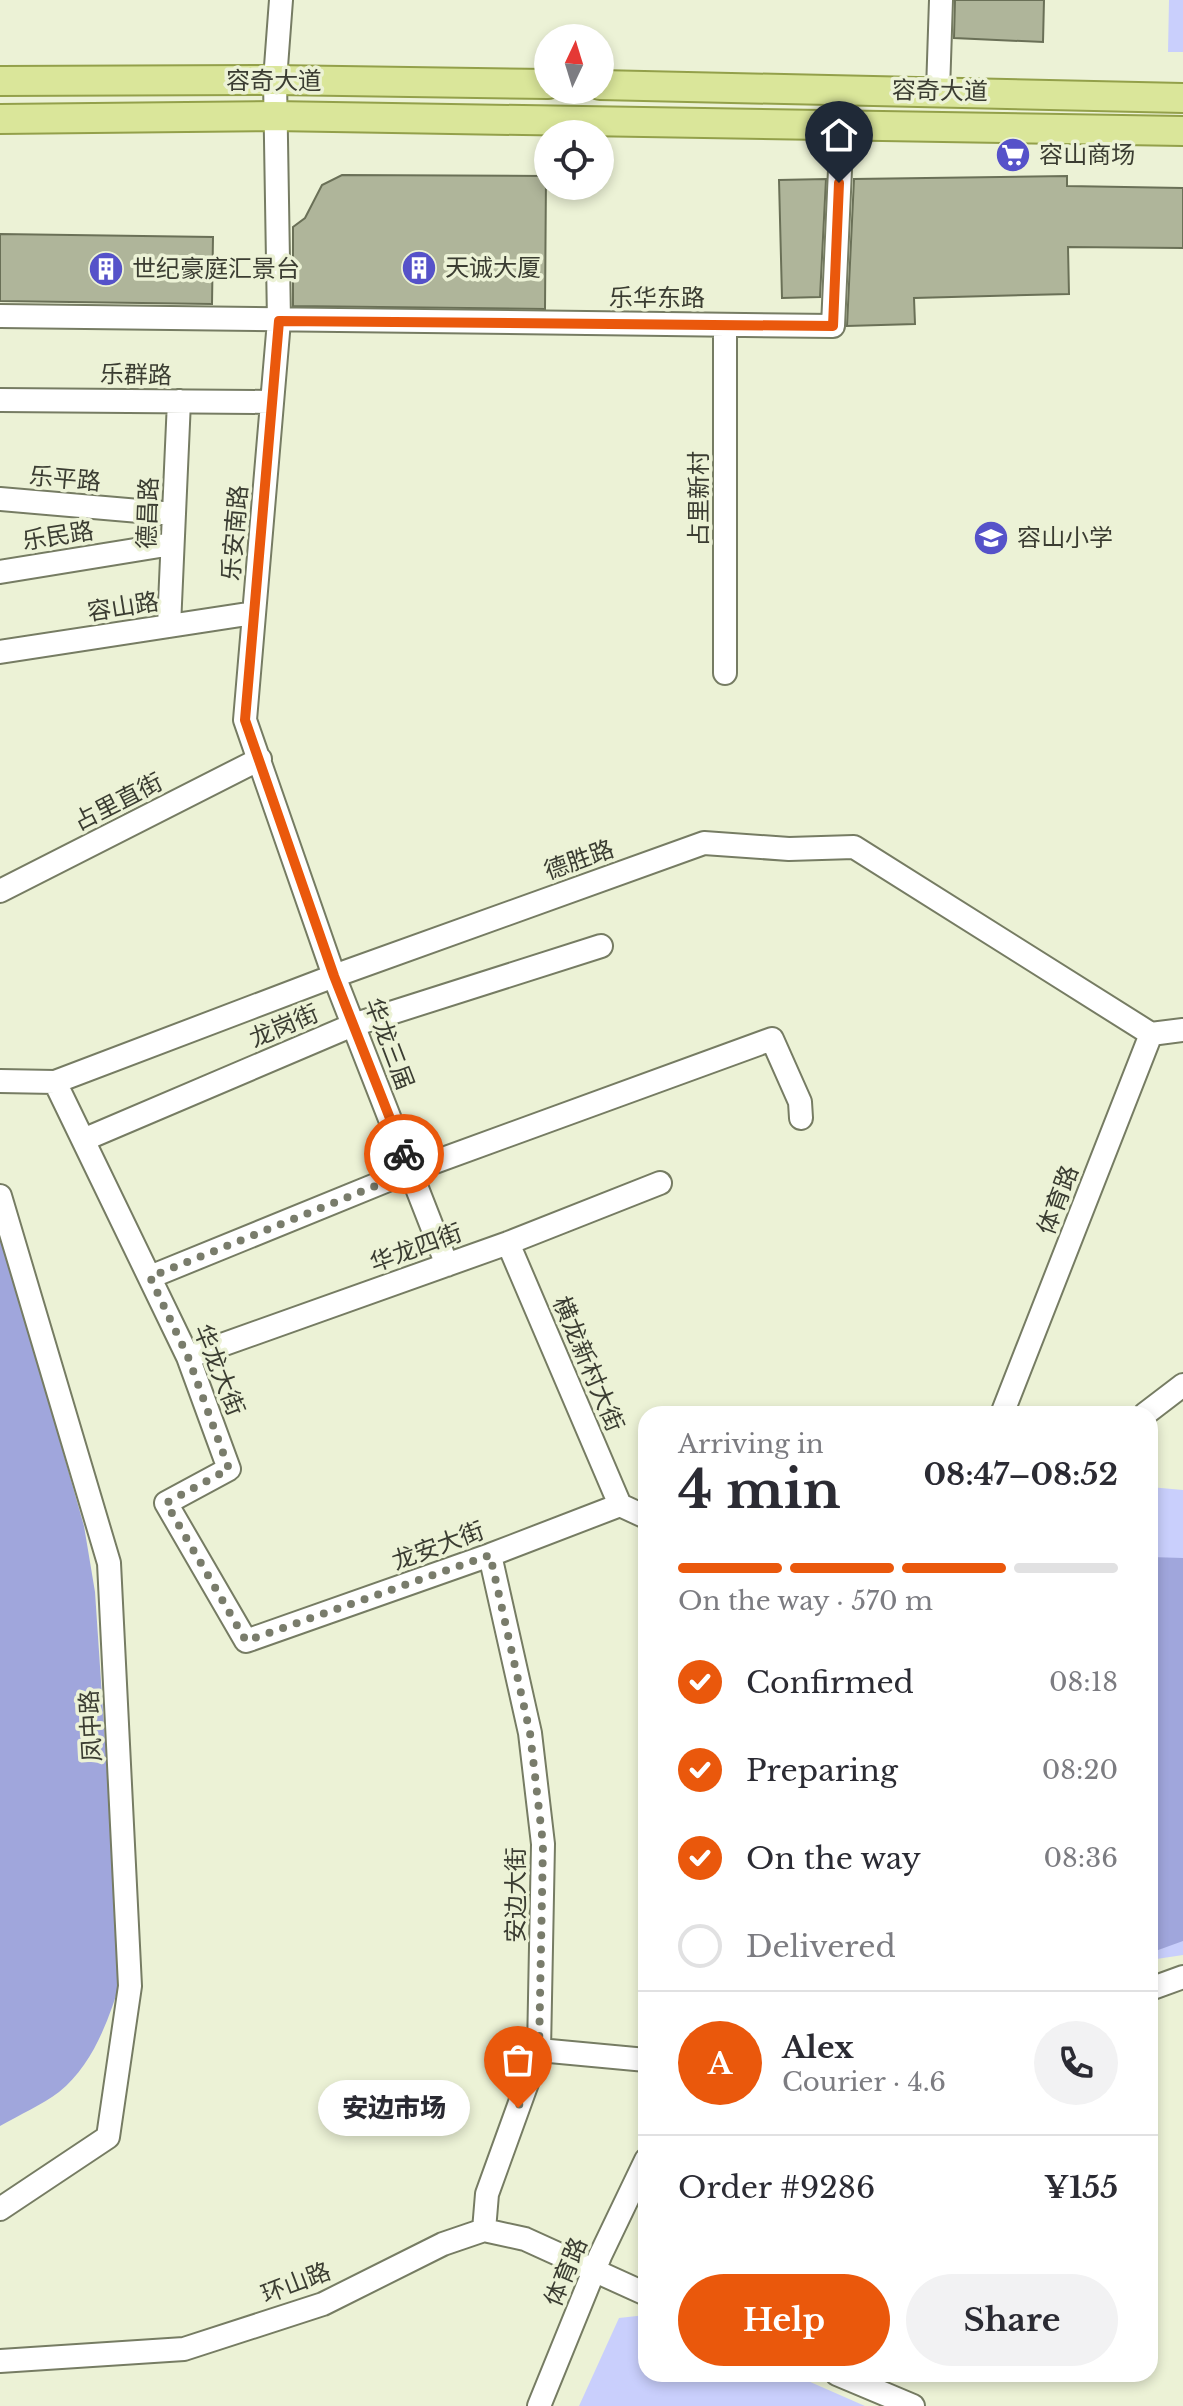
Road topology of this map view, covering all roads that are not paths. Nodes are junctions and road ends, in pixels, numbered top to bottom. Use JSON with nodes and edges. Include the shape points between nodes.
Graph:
{"nodes":[{"id":1,"x":281,"y":0,"type":"edge"},
{"id":2,"x":941,"y":0,"type":"edge"},
{"id":3,"x":275,"y":80,"type":"junction"},
{"id":4,"x":0,"y":81,"type":"edge"},
{"id":5,"x":534,"y":84,"type":"edge"},
{"id":6,"x":614,"y":85,"type":"edge"},
{"id":7,"x":938,"y":91,"type":"junction"},
{"id":8,"x":1183,"y":98,"type":"edge"},
{"id":9,"x":274,"y":116,"type":"junction"},
{"id":10,"x":0,"y":119,"type":"edge"},
{"id":11,"x":842,"y":125,"type":"junction"},
{"id":12,"x":1183,"y":131,"type":"edge"},
{"id":13,"x":0,"y":316,"type":"edge"},
{"id":14,"x":279,"y":321,"type":"junction"},
{"id":15,"x":725,"y":325,"type":"junction"},
{"id":16,"x":0,"y":400,"type":"edge"},
{"id":17,"x":179,"y":401,"type":"junction"},
{"id":18,"x":272,"y":402,"type":"junction"},
{"id":19,"x":0,"y":499,"type":"edge"},
{"id":20,"x":174,"y":514,"type":"junction"},
{"id":21,"x":172,"y":544,"type":"junction"},
{"id":22,"x":0,"y":572,"type":"edge"},
{"id":23,"x":254,"y":613,"type":"junction"},
{"id":24,"x":169,"y":626,"type":"junction"},
{"id":25,"x":0,"y":652,"type":"edge"},
{"id":26,"x":725,"y":673,"type":"dead end"},
{"id":27,"x":260,"y":759,"type":"junction"},
{"id":28,"x":0,"y":891,"type":"edge"},
{"id":29,"x":601,"y":946,"type":"dead end"},
{"id":30,"x":334,"y":976,"type":"junction"},
{"id":31,"x":353,"y":1025,"type":"junction"},
{"id":32,"x":1183,"y":1030,"type":"edge"},
{"id":33,"x":1151,"y":1034,"type":"junction"},
{"id":34,"x":0,"y":1081,"type":"edge"},
{"id":35,"x":55,"y":1082,"type":"junction"},
{"id":36,"x":801,"y":1118,"type":"dead end"},
{"id":37,"x":83,"y":1140,"type":"junction"},
{"id":38,"x":410,"y":1171,"type":"junction"},
{"id":39,"x":660,"y":1183,"type":"dead end"},
{"id":40,"x":0,"y":1196,"type":"edge"},
{"id":41,"x":508,"y":1243,"type":"junction"},
{"id":42,"x":447,"y":1265,"type":"junction"},
{"id":43,"x":150,"y":1277,"type":"junction"},
{"id":44,"x":188,"y":1357,"type":"junction"},
{"id":45,"x":1183,"y":1385,"type":"edge"},
{"id":46,"x":1005,"y":1406,"type":"edge"},
{"id":47,"x":1155,"y":1406,"type":"edge"},
{"id":48,"x":620,"y":1505,"type":"junction"},
{"id":49,"x":638,"y":1513,"type":"edge"},
{"id":50,"x":490,"y":1555,"type":"junction"},
{"id":51,"x":246,"y":1641,"type":"joint"},
{"id":52,"x":1183,"y":1977,"type":"edge"},
{"id":53,"x":1158,"y":1986,"type":"edge"},
{"id":54,"x":539,"y":2050,"type":"junction"},
{"id":55,"x":638,"y":2059,"type":"edge"},
{"id":56,"x":638,"y":2177,"type":"edge"},
{"id":57,"x":0,"y":2209,"type":"edge"},
{"id":58,"x":484,"y":2230,"type":"junction"},
{"id":59,"x":594,"y":2272,"type":"junction"},
{"id":60,"x":638,"y":2291,"type":"edge"},
{"id":61,"x":0,"y":2361,"type":"edge"},
{"id":62,"x":856,"y":2382,"type":"edge"},
{"id":63,"x":539,"y":2406,"type":"edge"},
{"id":64,"x":913,"y":2406,"type":"edge"}],
"edges":[{"from":1,"to":3,"type":"street","name":"乐安南路"},
{"from":2,"to":7,"type":"street"},
{"from":3,"to":4,"type":"main road","name":"容奇大道"},
{"from":3,"to":5,"type":"main road","name":"容奇大道"},
{"from":3,"to":9,"type":"street","name":"乐安南路"},
{"from":6,"to":7,"type":"main road","name":"容奇大道"},
{"from":7,"to":8,"type":"main road","name":"容奇大道"},
{"from":9,"to":10,"type":"main road"},
{"from":9,"to":11,"type":"main road"},
{"from":9,"to":14,"type":"street","name":"乐安南路"},
{"from":11,"to":12,"type":"main road"},
{"from":11,"to":15,"type":"street","name":"乐华东路","via":[[833,326]]},
{"from":13,"to":14,"type":"street","name":"乐华东路"},
{"from":14,"to":15,"type":"street","name":"乐华东路"},
{"from":14,"to":18,"type":"street","name":"乐安南路"},
{"from":15,"to":26,"type":"street","name":"占里新村"},
{"from":16,"to":17,"type":"street","name":"乐群路"},
{"from":17,"to":18,"type":"street","name":"乐群路"},
{"from":17,"to":20,"type":"street","name":"德昌路"},
{"from":18,"to":23,"type":"street","name":"乐安南路"},
{"from":19,"to":20,"type":"street","name":"乐平路"},
{"from":20,"to":21,"type":"street","name":"德昌路"},
{"from":21,"to":22,"type":"street","name":"乐民路"},
{"from":21,"to":24,"type":"street","name":"德昌路"},
{"from":23,"to":24,"type":"street","name":"容山路"},
{"from":23,"to":27,"type":"street","name":"乐安南路","via":[[245,720]]},
{"from":24,"to":25,"type":"street","name":"容山路"},
{"from":27,"to":28,"type":"street","name":"占里直街"},
{"from":27,"to":30,"type":"street","name":"乐安南路"},
{"from":29,"to":31,"type":"street","name":"龙岗街"},
{"from":30,"to":31,"type":"street","name":"华龙三届"},
{"from":30,"to":33,"type":"street","name":"德胜路","via":[[704,843],[854,847]]},
{"from":30,"to":35,"type":"street","name":"德胜路"},
{"from":31,"to":37,"type":"street","name":"龙岗街"},
{"from":31,"to":38,"type":"street","name":"华龙三届"},
{"from":32,"to":33,"type":"street"},
{"from":33,"to":46,"type":"street","name":"体育路"},
{"from":34,"to":35,"type":"street","name":"德胜路"},
{"from":35,"to":37,"type":"street","name":"华龙大街"},
{"from":36,"to":38,"type":"street","via":[[800,1102],[772,1039]]},
{"from":37,"to":43,"type":"street","name":"华龙大街"},
{"from":38,"to":42,"type":"street","name":"华龙三届"},
{"from":38,"to":43,"type":"street"},
{"from":39,"to":41,"type":"street","name":"华龙四街"},
{"from":40,"to":57,"type":"street","name":"凤中路","via":[[109,1563],[130,1986],[108,2137]]},
{"from":41,"to":42,"type":"street","name":"华龙四街"},
{"from":41,"to":48,"type":"street","name":"横龙新村大街"},
{"from":42,"to":44,"type":"street","name":"华龙四街"},
{"from":43,"to":44,"type":"street","name":"华龙大街"},
{"from":44,"to":51,"type":"street","name":"华龙大街","via":[[229,1469],[166,1503]]},
{"from":45,"to":47,"type":"street"},
{"from":48,"to":49,"type":"street"},
{"from":48,"to":50,"type":"street","name":"龙安大街"},
{"from":50,"to":51,"type":"street","name":"龙安大街"},
{"from":50,"to":54,"type":"street","name":"安边大街","via":[[530,1733],[543,1844]]},
{"from":52,"to":53,"type":"street"},
{"from":54,"to":55,"type":"street"},
{"from":54,"to":58,"type":"street","name":"安边大街","via":[[487,2194]]},
{"from":56,"to":59,"type":"street","name":"体育路"},
{"from":58,"to":59,"type":"street","via":[[525,2239]]},
{"from":58,"to":61,"type":"street","name":"环山路","via":[[443,2244],[323,2304],[184,2349]]},
{"from":59,"to":60,"type":"street"},
{"from":59,"to":63,"type":"street","name":"体育路"},
{"from":62,"to":64,"type":"street"}]}
